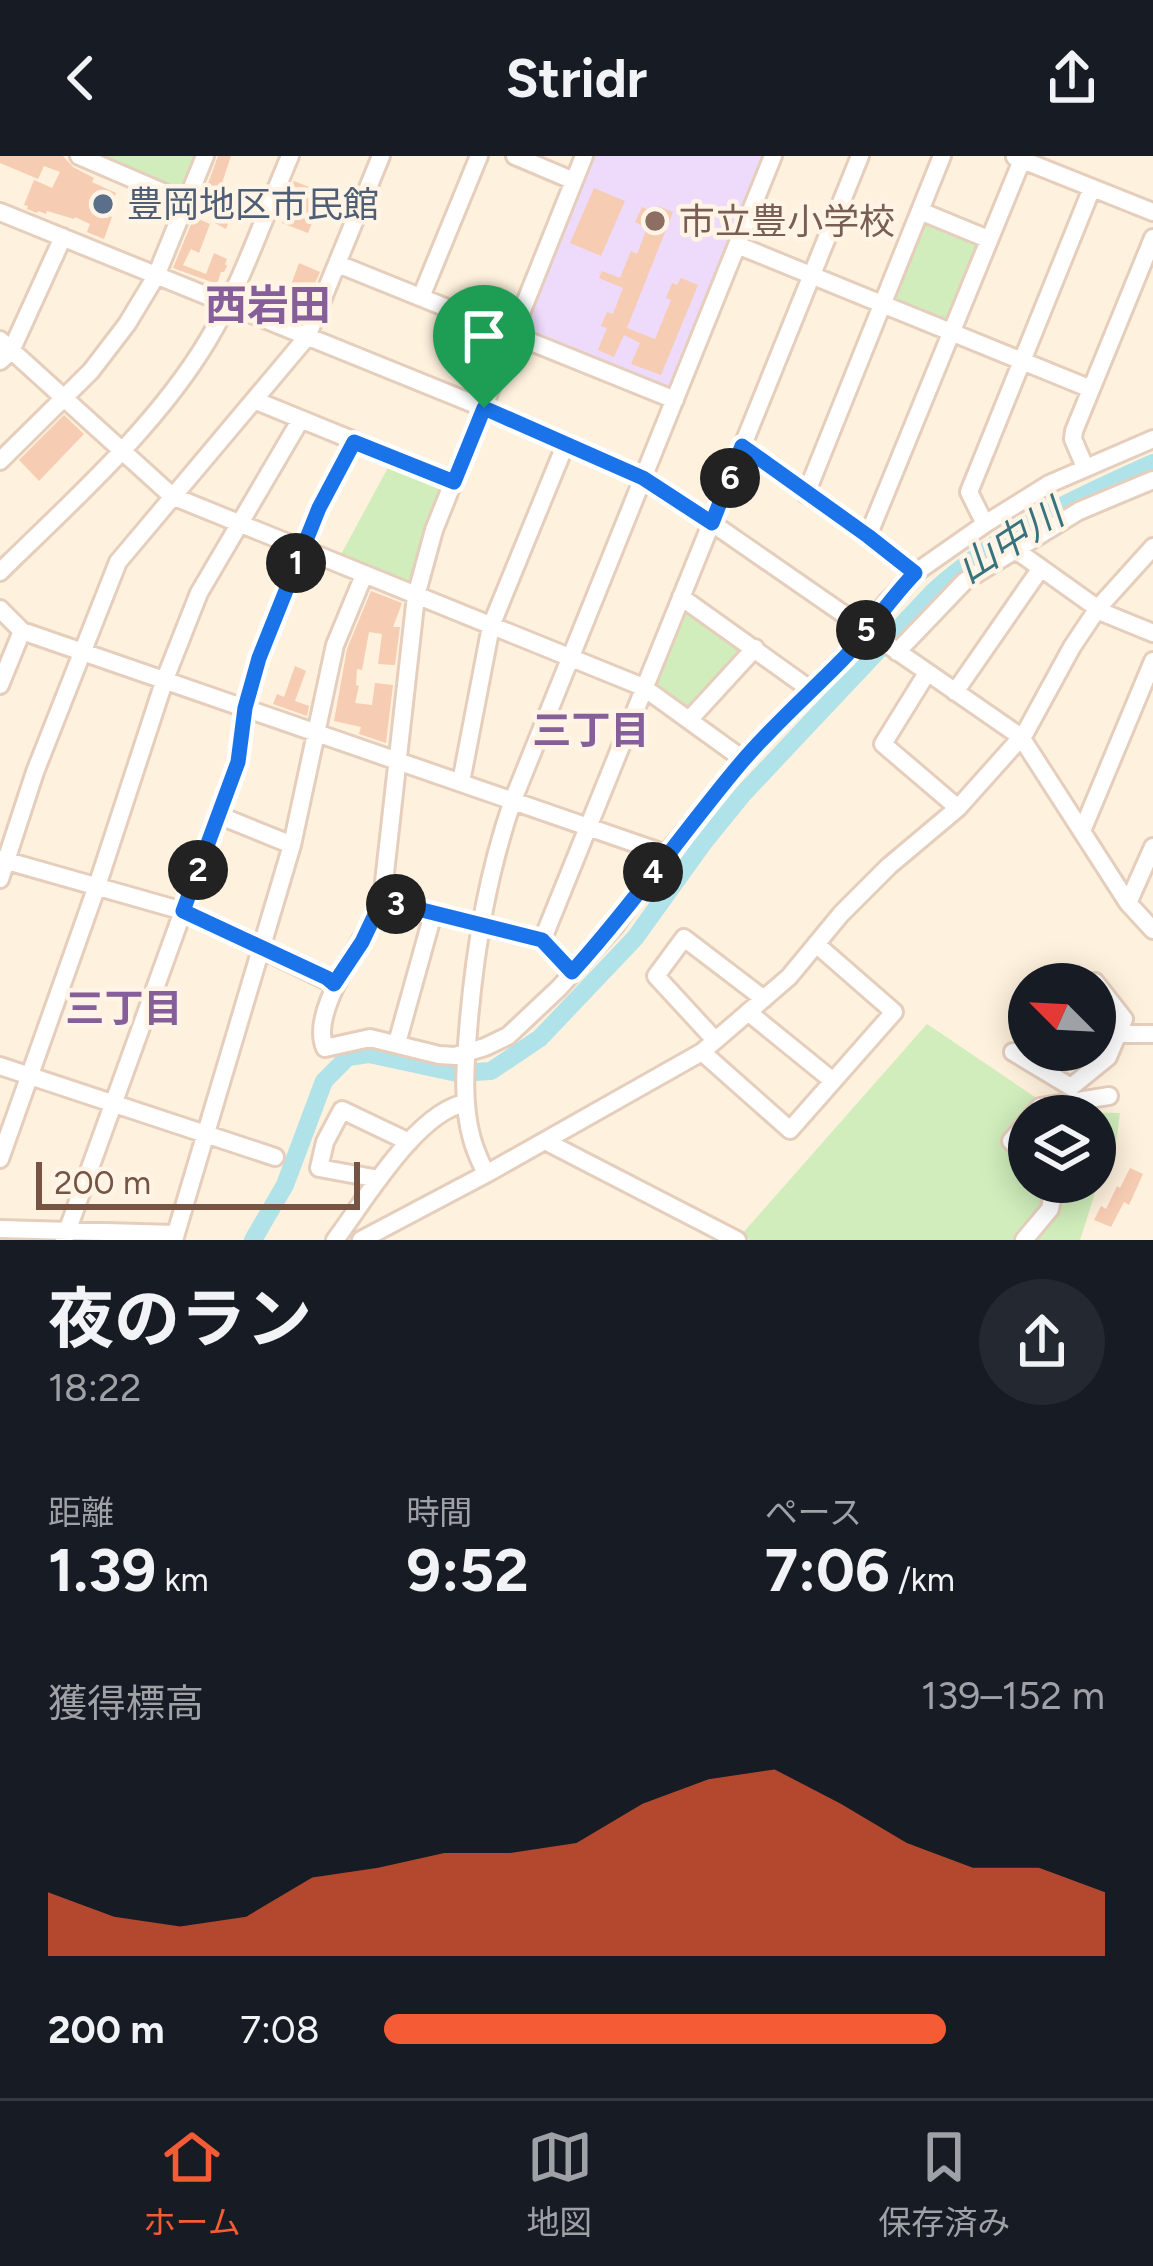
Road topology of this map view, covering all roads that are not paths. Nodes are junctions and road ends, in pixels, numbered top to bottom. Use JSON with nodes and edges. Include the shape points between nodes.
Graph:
{"nodes":[{"id":1,"x":205,"y":156,"type":"edge"},
{"id":2,"x":290,"y":156,"type":"edge"},
{"id":3,"x":381,"y":156,"type":"edge"},
{"id":4,"x":478,"y":156,"type":"edge"},
{"id":5,"x":514,"y":156,"type":"edge"},
{"id":6,"x":584,"y":156,"type":"edge"},
{"id":7,"x":773,"y":156,"type":"edge"},
{"id":8,"x":860,"y":156,"type":"edge"},
{"id":9,"x":942,"y":156,"type":"edge"},
{"id":10,"x":90,"y":158,"type":"edge"},
{"id":11,"x":1017,"y":158,"type":"edge"},
{"id":12,"x":574,"y":181,"type":"junction"},
{"id":13,"x":1092,"y":188,"type":"junction"},
{"id":14,"x":186,"y":202,"type":"junction"},
{"id":15,"x":920,"y":211,"type":"junction"},
{"id":16,"x":0,"y":212,"type":"edge"},
{"id":17,"x":1153,"y":212,"type":"edge"},
{"id":18,"x":64,"y":237,"type":"junction"},
{"id":19,"x":1153,"y":238,"type":"edge"},
{"id":20,"x":988,"y":239,"type":"junction"},
{"id":21,"x":737,"y":245,"type":"junction"},
{"id":22,"x":338,"y":263,"type":"junction"},
{"id":23,"x":155,"y":276,"type":"junction"},
{"id":24,"x":812,"y":276,"type":"junction"},
{"id":25,"x":422,"y":296,"type":"junction"},
{"id":26,"x":227,"y":304,"type":"junction"},
{"id":27,"x":882,"y":305,"type":"junction"},
{"id":28,"x":951,"y":332,"type":"junction"},
{"id":29,"x":513,"y":334,"type":"junction"},
{"id":30,"x":307,"y":337,"type":"junction"},
{"id":31,"x":4,"y":351,"type":"edge"},
{"id":32,"x":1022,"y":360,"type":"junction"},
{"id":33,"x":1091,"y":389,"type":"junction"},
{"id":34,"x":62,"y":397,"type":"junction"},
{"id":35,"x":254,"y":400,"type":"junction"},
{"id":36,"x":675,"y":400,"type":"junction"},
{"id":37,"x":484,"y":408,"type":"junction"},
{"id":38,"x":301,"y":419,"type":"junction"},
{"id":39,"x":1153,"y":440,"type":"edge"},
{"id":40,"x":354,"y":442,"type":"junction"},
{"id":41,"x":566,"y":443,"type":"junction"},
{"id":42,"x":742,"y":446,"type":"junction"},
{"id":43,"x":120,"y":450,"type":"junction"},
{"id":44,"x":0,"y":461,"type":"edge"},
{"id":45,"x":1085,"y":467,"type":"junction"},
{"id":46,"x":643,"y":478,"type":"junction"},
{"id":47,"x":1153,"y":480,"type":"edge"},
{"id":48,"x":454,"y":482,"type":"junction"},
{"id":49,"x":806,"y":494,"type":"junction"},
{"id":50,"x":172,"y":496,"type":"junction"},
{"id":51,"x":712,"y":523,"type":"junction"},
{"id":52,"x":238,"y":524,"type":"junction"},
{"id":53,"x":985,"y":524,"type":"junction"},
{"id":54,"x":868,"y":536,"type":"junction"},
{"id":55,"x":1153,"y":547,"type":"edge"},
{"id":56,"x":302,"y":549,"type":"junction"},
{"id":57,"x":1017,"y":551,"type":"junction"},
{"id":58,"x":1041,"y":568,"type":"junction"},
{"id":59,"x":0,"y":572,"type":"edge"},
{"id":60,"x":915,"y":573,"type":"junction"},
{"id":61,"x":364,"y":575,"type":"junction"},
{"id":62,"x":416,"y":596,"type":"junction"},
{"id":63,"x":681,"y":597,"type":"junction"},
{"id":64,"x":1098,"y":608,"type":"junction"},
{"id":65,"x":0,"y":609,"type":"edge"},
{"id":66,"x":491,"y":626,"type":"junction"},
{"id":67,"x":22,"y":631,"type":"junction"},
{"id":68,"x":868,"y":632,"type":"junction"},
{"id":69,"x":1153,"y":633,"type":"edge"},
{"id":70,"x":755,"y":648,"type":"junction"},
{"id":71,"x":895,"y":651,"type":"junction"},
{"id":72,"x":82,"y":652,"type":"junction"},
{"id":73,"x":571,"y":658,"type":"junction"},
{"id":74,"x":1153,"y":662,"type":"edge"},
{"id":75,"x":927,"y":673,"type":"junction"},
{"id":76,"x":165,"y":680,"type":"junction"},
{"id":77,"x":0,"y":685,"type":"edge"},
{"id":78,"x":643,"y":687,"type":"junction"},
{"id":79,"x":811,"y":690,"type":"junction"},
{"id":80,"x":955,"y":692,"type":"junction"},
{"id":81,"x":245,"y":708,"type":"junction"},
{"id":82,"x":689,"y":720,"type":"junction"},
{"id":83,"x":317,"y":733,"type":"junction"},
{"id":84,"x":1022,"y":736,"type":"junction"},
{"id":85,"x":398,"y":760,"type":"junction"},
{"id":86,"x":744,"y":760,"type":"junction"},
{"id":87,"x":461,"y":782,"type":"junction"},
{"id":88,"x":513,"y":800,"type":"junction"},
{"id":89,"x":958,"y":808,"type":"junction"},
{"id":90,"x":218,"y":815,"type":"junction"},
{"id":91,"x":589,"y":826,"type":"junction"},
{"id":92,"x":1082,"y":831,"type":"junction"},
{"id":93,"x":292,"y":845,"type":"junction"},
{"id":94,"x":1153,"y":847,"type":"edge"},
{"id":95,"x":666,"y":854,"type":"junction"},
{"id":96,"x":2,"y":866,"type":"edge"},
{"id":97,"x":97,"y":886,"type":"junction"},
{"id":98,"x":382,"y":900,"type":"junction"},
{"id":99,"x":1128,"y":903,"type":"junction"},
{"id":100,"x":183,"y":911,"type":"junction"},
{"id":101,"x":433,"y":914,"type":"junction"},
{"id":102,"x":480,"y":926,"type":"junction"},
{"id":103,"x":1153,"y":930,"type":"edge"},
{"id":104,"x":542,"y":940,"type":"junction"},
{"id":105,"x":816,"y":944,"type":"junction"},
{"id":106,"x":263,"y":948,"type":"junction"},
{"id":107,"x":572,"y":972,"type":"junction"},
{"id":108,"x":334,"y":984,"type":"junction"},
{"id":109,"x":764,"y":998,"type":"junction"},
{"id":110,"x":1116,"y":1009,"type":"edge"},
{"id":111,"x":748,"y":1012,"type":"junction"},
{"id":112,"x":1118,"y":1034,"type":"junction"},
{"id":113,"x":1153,"y":1034,"type":"edge"},
{"id":114,"x":1116,"y":1039,"type":"edge"},
{"id":115,"x":397,"y":1043,"type":"junction"},
{"id":116,"x":709,"y":1046,"type":"junction"},
{"id":117,"x":466,"y":1054,"type":"junction"},
{"id":118,"x":0,"y":1066,"type":"edge"},
{"id":119,"x":1048,"y":1071,"type":"edge"},
{"id":120,"x":1091,"y":1071,"type":"edge"},
{"id":121,"x":29,"y":1075,"type":"junction"},
{"id":122,"x":832,"y":1081,"type":"junction"},
{"id":123,"x":113,"y":1103,"type":"junction"},
{"id":124,"x":466,"y":1103,"type":"junction"},
{"id":125,"x":206,"y":1134,"type":"junction"},
{"id":126,"x":545,"y":1141,"type":"junction"},
{"id":127,"x":409,"y":1142,"type":"junction"},
{"id":128,"x":275,"y":1157,"type":"dead end"},
{"id":129,"x":0,"y":1159,"type":"edge"},
{"id":130,"x":486,"y":1174,"type":"junction"},
{"id":131,"x":380,"y":1179,"type":"junction"},
{"id":132,"x":1051,"y":1203,"type":"edge"},
{"id":133,"x":0,"y":1228,"type":"edge"},
{"id":134,"x":65,"y":1236,"type":"edge"},
{"id":135,"x":175,"y":1237,"type":"edge"},
{"id":136,"x":335,"y":1240,"type":"edge"},
{"id":137,"x":361,"y":1240,"type":"edge"},
{"id":138,"x":737,"y":1240,"type":"edge"},
{"id":139,"x":1024,"y":1240,"type":"edge"}],
"edges":[{"from":1,"to":14,"type":"street"},
{"from":2,"to":26,"type":"street"},
{"from":3,"to":22,"type":"street"},
{"from":4,"to":25,"type":"street"},
{"from":5,"to":12,"type":"street"},
{"from":6,"to":12,"type":"street"},
{"from":7,"to":21,"type":"street"},
{"from":8,"to":24,"type":"street"},
{"from":9,"to":15,"type":"street"},
{"from":10,"to":14,"type":"street"},
{"from":11,"to":13,"type":"street"},
{"from":11,"to":20,"type":"street"},
{"from":12,"to":29,"type":"street"},
{"from":13,"to":17,"type":"street"},
{"from":13,"to":32,"type":"street"},
{"from":14,"to":23,"type":"street"},
{"from":15,"to":20,"type":"street"},
{"from":15,"to":27,"type":"street"},
{"from":16,"to":18,"type":"street"},
{"from":18,"to":23,"type":"street"},
{"from":18,"to":31,"type":"street"},
{"from":19,"to":33,"type":"street"},
{"from":20,"to":28,"type":"street"},
{"from":21,"to":24,"type":"street"},
{"from":21,"to":36,"type":"street"},
{"from":22,"to":25,"type":"street"},
{"from":22,"to":30,"type":"street"},
{"from":23,"to":26,"type":"street"},
{"from":23,"to":34,"type":"street","via":[[107,352]]},
{"from":24,"to":27,"type":"street"},
{"from":24,"to":42,"type":"street"},
{"from":25,"to":29,"type":"street"},
{"from":26,"to":30,"type":"street"},
{"from":26,"to":43,"type":"street","via":[[189,369]]},
{"from":27,"to":28,"type":"street"},
{"from":27,"to":49,"type":"street"},
{"from":28,"to":32,"type":"street"},
{"from":28,"to":54,"type":"street"},
{"from":29,"to":36,"type":"street"},
{"from":29,"to":37,"type":"street"},
{"from":30,"to":35,"type":"street"},
{"from":30,"to":37,"type":"street"},
{"from":31,"to":34,"type":"street"},
{"from":32,"to":33,"type":"street"},
{"from":32,"to":53,"type":"street","via":[[969,492]]},
{"from":33,"to":45,"type":"street","via":[[1073,435]]},
{"from":34,"to":43,"type":"street"},
{"from":34,"to":44,"type":"street"},
{"from":35,"to":38,"type":"street"},
{"from":35,"to":50,"type":"street"},
{"from":36,"to":46,"type":"street"},
{"from":37,"to":41,"type":"street"},
{"from":37,"to":48,"type":"street"},
{"from":38,"to":40,"type":"street"},
{"from":38,"to":52,"type":"street"},
{"from":39,"to":45,"type":"street"},
{"from":40,"to":48,"type":"street"},
{"from":40,"to":56,"type":"street"},
{"from":41,"to":46,"type":"street"},
{"from":41,"to":66,"type":"street"},
{"from":42,"to":49,"type":"street"},
{"from":42,"to":51,"type":"street"},
{"from":43,"to":50,"type":"street"},
{"from":43,"to":59,"type":"street"},
{"from":45,"to":53,"type":"street"},
{"from":46,"to":51,"type":"street"},
{"from":46,"to":73,"type":"street"},
{"from":47,"to":57,"type":"street","via":[[1079,511]]},
{"from":48,"to":62,"type":"street"},
{"from":49,"to":54,"type":"street"},
{"from":50,"to":52,"type":"street"},
{"from":50,"to":72,"type":"street","via":[[118,562]]},
{"from":51,"to":63,"type":"street"},
{"from":51,"to":68,"type":"street"},
{"from":52,"to":56,"type":"street"},
{"from":52,"to":76,"type":"street","via":[[199,593]]},
{"from":53,"to":60,"type":"street"},
{"from":54,"to":60,"type":"street"},
{"from":55,"to":64,"type":"street"},
{"from":56,"to":61,"type":"street"},
{"from":56,"to":81,"type":"street"},
{"from":57,"to":58,"type":"street"},
{"from":57,"to":71,"type":"street","via":[[965,581]]},
{"from":58,"to":64,"type":"street"},
{"from":58,"to":80,"type":"street"},
{"from":60,"to":68,"type":"street"},
{"from":61,"to":62,"type":"street"},
{"from":61,"to":83,"type":"street","via":[[335,645]]},
{"from":62,"to":66,"type":"street"},
{"from":62,"to":85,"type":"street"},
{"from":63,"to":70,"type":"street"},
{"from":63,"to":78,"type":"street"},
{"from":64,"to":69,"type":"street"},
{"from":64,"to":84,"type":"street"},
{"from":65,"to":67,"type":"street"},
{"from":66,"to":73,"type":"street"},
{"from":66,"to":87,"type":"street"},
{"from":67,"to":72,"type":"street"},
{"from":67,"to":77,"type":"street"},
{"from":68,"to":71,"type":"street"},
{"from":68,"to":79,"type":"street"},
{"from":70,"to":79,"type":"street"},
{"from":70,"to":82,"type":"street"},
{"from":71,"to":75,"type":"street"},
{"from":72,"to":76,"type":"street"},
{"from":72,"to":96,"type":"street"},
{"from":73,"to":78,"type":"street"},
{"from":73,"to":88,"type":"street"},
{"from":74,"to":92,"type":"street"},
{"from":75,"to":80,"type":"street"},
{"from":75,"to":89,"type":"street","via":[[883,744]]},
{"from":76,"to":81,"type":"street"},
{"from":76,"to":97,"type":"street"},
{"from":78,"to":82,"type":"street"},
{"from":78,"to":91,"type":"street"},
{"from":79,"to":86,"type":"street"},
{"from":80,"to":84,"type":"street"},
{"from":81,"to":83,"type":"street"},
{"from":81,"to":90,"type":"street","via":[[238,762]]},
{"from":82,"to":86,"type":"street"},
{"from":83,"to":85,"type":"street"},
{"from":83,"to":93,"type":"street"},
{"from":84,"to":89,"type":"street"},
{"from":84,"to":92,"type":"street"},
{"from":85,"to":87,"type":"street"},
{"from":85,"to":98,"type":"street"},
{"from":86,"to":95,"type":"street"},
{"from":87,"to":88,"type":"street"},
{"from":88,"to":91,"type":"street"},
{"from":88,"to":102,"type":"street"},
{"from":89,"to":105,"type":"street"},
{"from":90,"to":93,"type":"street"},
{"from":90,"to":100,"type":"street"},
{"from":91,"to":95,"type":"street"},
{"from":91,"to":104,"type":"street"},
{"from":92,"to":99,"type":"street"},
{"from":93,"to":106,"type":"street"},
{"from":94,"to":99,"type":"street"},
{"from":95,"to":107,"type":"street"},
{"from":96,"to":97,"type":"street"},
{"from":97,"to":100,"type":"street"},
{"from":97,"to":121,"type":"street"},
{"from":98,"to":101,"type":"street"},
{"from":98,"to":108,"type":"street"},
{"from":99,"to":103,"type":"street"},
{"from":100,"to":106,"type":"street"},
{"from":100,"to":123,"type":"street"},
{"from":101,"to":102,"type":"street"},
{"from":101,"to":115,"type":"street"},
{"from":102,"to":104,"type":"street"},
{"from":102,"to":117,"type":"street"},
{"from":104,"to":107,"type":"street"},
{"from":105,"to":109,"type":"street"},
{"from":105,"to":122,"type":"street","via":[[893,1012]]},
{"from":106,"to":108,"type":"street"},
{"from":106,"to":125,"type":"street"},
{"from":107,"to":117,"type":"street","via":[[508,1036]]},
{"from":108,"to":115,"type":"street","via":[[325,1048],[370,1038]]},
{"from":109,"to":111,"type":"street"},
{"from":109,"to":116,"type":"street","via":[[684,938],[656,976]]},
{"from":110,"to":112,"type":"street","via":[[1124,1019]]},
{"from":111,"to":116,"type":"street"},
{"from":111,"to":122,"type":"street"},
{"from":112,"to":113,"type":"street"},
{"from":112,"to":114,"type":"street"},
{"from":115,"to":117,"type":"street"},
{"from":116,"to":122,"type":"street","via":[[790,1130]]},
{"from":116,"to":126,"type":"street"},
{"from":117,"to":124,"type":"street"},
{"from":118,"to":121,"type":"street"},
{"from":119,"to":120,"type":"street","via":[[1071,1087]]},
{"from":121,"to":123,"type":"street"},
{"from":121,"to":129,"type":"street"},
{"from":123,"to":125,"type":"street"},
{"from":123,"to":134,"type":"street"},
{"from":124,"to":127,"type":"street"},
{"from":124,"to":130,"type":"street"},
{"from":125,"to":128,"type":"street"},
{"from":125,"to":135,"type":"street"},
{"from":126,"to":130,"type":"street"},
{"from":126,"to":138,"type":"street"},
{"from":127,"to":131,"type":"street"},
{"from":127,"to":131,"type":"street","via":[[342,1110],[319,1168]]},
{"from":130,"to":137,"type":"street"},
{"from":131,"to":136,"type":"street"},
{"from":132,"to":139,"type":"street"},
{"from":133,"to":134,"type":"street"},
{"from":134,"to":135,"type":"street"}]}
